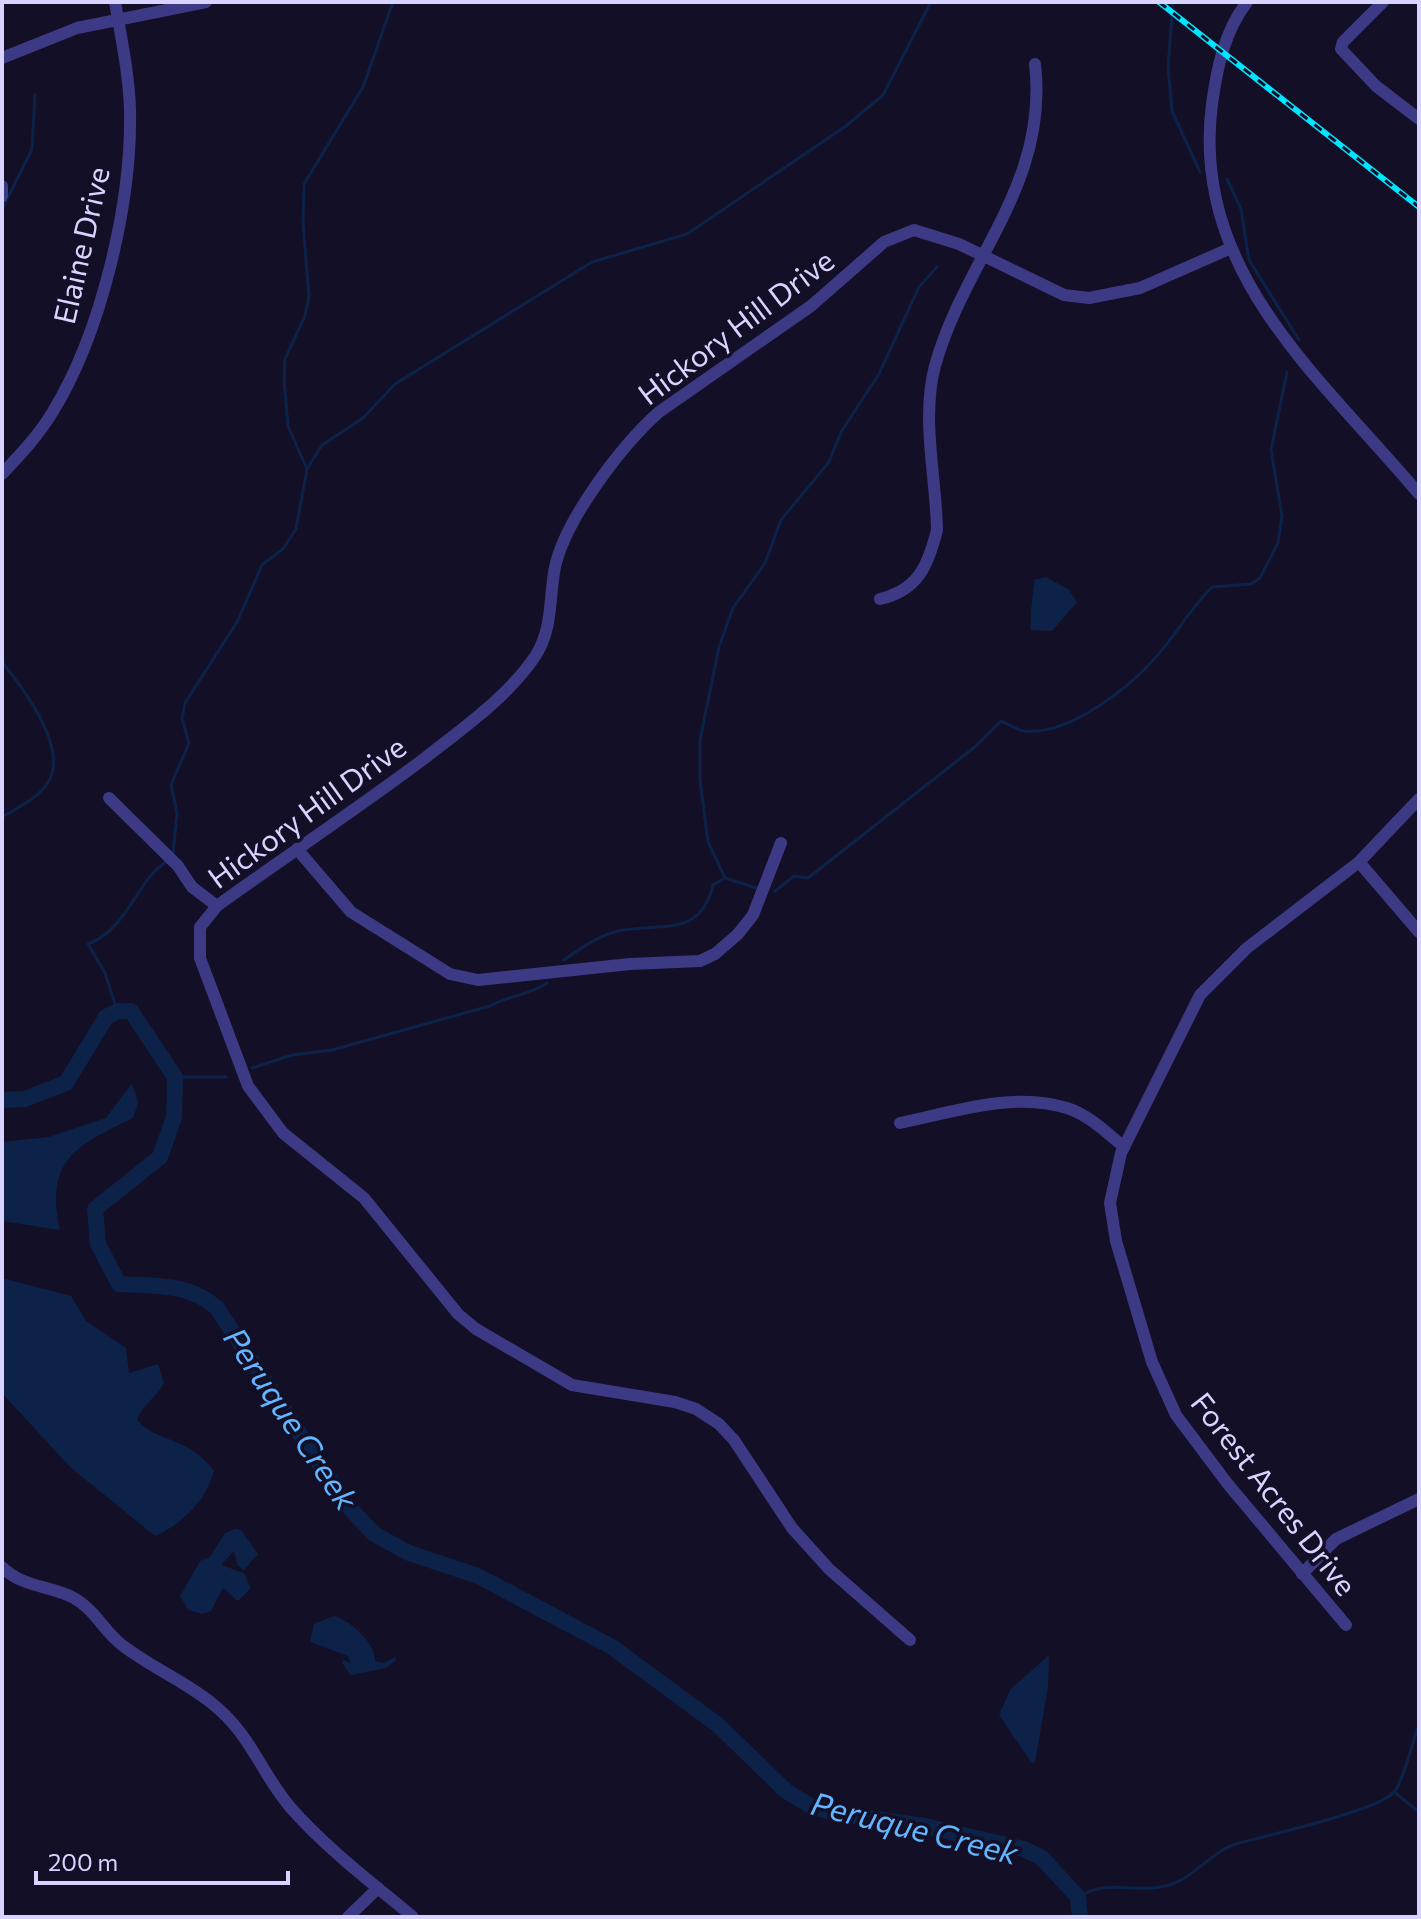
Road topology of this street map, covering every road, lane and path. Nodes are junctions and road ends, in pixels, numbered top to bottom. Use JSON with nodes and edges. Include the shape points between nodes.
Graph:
{"nodes":[{"id":1,"x":115,"y":2,"type":"edge"},
{"id":2,"x":206,"y":2,"type":"edge"},
{"id":3,"x":1247,"y":2,"type":"edge"},
{"id":4,"x":1383,"y":2,"type":"edge"},
{"id":5,"x":118,"y":19,"type":"junction"},
{"id":6,"x":2,"y":58,"type":"edge"},
{"id":7,"x":1035,"y":64,"type":"dead end"},
{"id":8,"x":1419,"y":119,"type":"edge"},
{"id":9,"x":2,"y":186,"type":"edge"},
{"id":10,"x":2,"y":196,"type":"edge"},
{"id":11,"x":1231,"y":248,"type":"junction"},
{"id":12,"x":986,"y":256,"type":"junction"},
{"id":13,"x":2,"y":474,"type":"edge"},
{"id":14,"x":1419,"y":494,"type":"edge"},
{"id":15,"x":880,"y":599,"type":"dead end"},
{"id":16,"x":109,"y":798,"type":"dead end"},
{"id":17,"x":1419,"y":799,"type":"edge"},
{"id":18,"x":781,"y":843,"type":"dead end"},
{"id":19,"x":297,"y":849,"type":"junction"},
{"id":20,"x":1359,"y":862,"type":"junction"},
{"id":21,"x":217,"y":906,"type":"junction"},
{"id":22,"x":1419,"y":932,"type":"edge"},
{"id":23,"x":900,"y":1123,"type":"dead end"},
{"id":24,"x":1124,"y":1147,"type":"junction"},
{"id":25,"x":1419,"y":1499,"type":"edge"},
{"id":26,"x":2,"y":1567,"type":"edge"},
{"id":27,"x":1302,"y":1574,"type":"junction"},
{"id":28,"x":1346,"y":1625,"type":"dead end"},
{"id":29,"x":910,"y":1640,"type":"dead end"},
{"id":30,"x":378,"y":1888,"type":"junction"},
{"id":31,"x":348,"y":1917,"type":"edge"},
{"id":32,"x":413,"y":1917,"type":"edge"}],
"edges":[{"from":1,"to":5,"type":"street","name":"Elaine Drive"},
{"from":2,"to":5,"type":"street"},
{"from":3,"to":11,"type":"street","via":[[1222,54],[1211,116],[1216,201]]},
{"from":4,"to":8,"type":"street","via":[[1341,49],[1376,86]]},
{"from":5,"to":6,"type":"street","via":[[77,28]]},
{"from":5,"to":13,"type":"street","name":"Elaine Drive","via":[[130,111],[122,201],[95,317],[64,391],[37,434]]},
{"from":7,"to":12,"type":"street","via":[[1039,98],[1031,148]]},
{"from":9,"to":10,"type":"street"},
{"from":11,"to":12,"type":"street","name":"Hickory Hill Drive","via":[[1140,288],[1089,298],[1064,295]]},
{"from":11,"to":14,"type":"street","via":[[1275,330]]},
{"from":12,"to":15,"type":"street","via":[[945,337],[930,389],[937,530],[933,547],[914,582],[902,593]]},
{"from":12,"to":19,"type":"street","name":"Hickory Hill Drive","via":[[914,230],[884,242],[807,310],[659,412],[624,447],[567,534],[556,564],[546,633],[535,655],[496,700],[448,740]]},
{"from":16,"to":21,"type":"street","via":[[178,866],[192,887]]},
{"from":17,"to":20,"type":"street","name":"Forest Acres Drive"},
{"from":18,"to":19,"type":"street","via":[[753,915],[727,944],[700,961],[478,980],[450,974],[351,912]]},
{"from":19,"to":21,"type":"street","name":"Hickory Hill Drive"},
{"from":20,"to":22,"type":"street"},
{"from":20,"to":24,"type":"street","name":"Forest Acres Drive","via":[[1247,948],[1200,995]]},
{"from":21,"to":29,"type":"street","name":"Hickory Hill Drive","via":[[200,927],[200,958],[248,1086],[275,1125],[364,1198],[476,1329],[572,1385],[675,1402],[719,1424],[792,1528],[829,1569]]},
{"from":23,"to":24,"type":"street","via":[[987,1105],[1044,1103],[1069,1108]]},
{"from":24,"to":27,"type":"street","name":"Forest Acres Drive","via":[[1115,1172],[1111,1217],[1152,1362],[1176,1415]]},
{"from":25,"to":27,"type":"street","via":[[1336,1539]]},
{"from":26,"to":30,"type":"street","via":[[22,1582],[74,1598],[110,1636],[230,1718],[287,1804]]},
{"from":27,"to":28,"type":"street","name":"Forest Acres Drive"},
{"from":30,"to":31,"type":"street"},
{"from":30,"to":32,"type":"street"}]}
